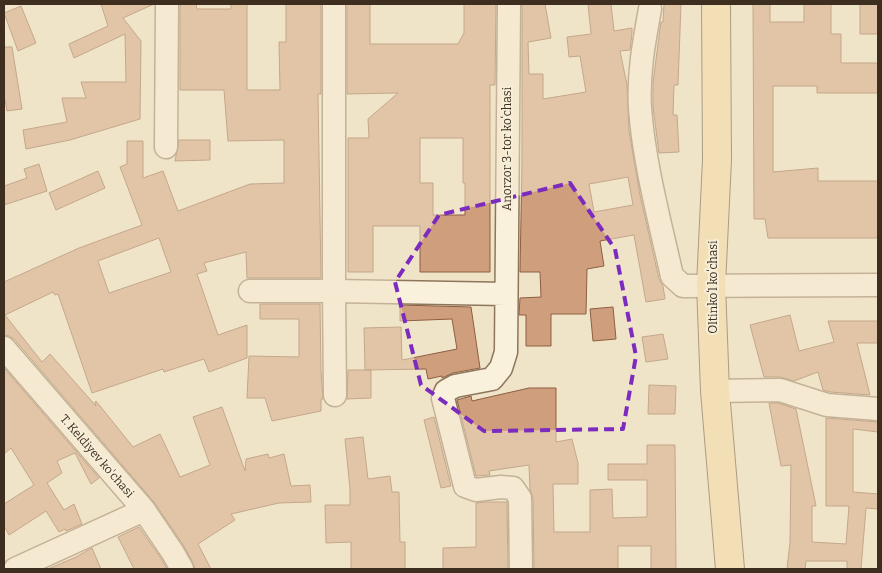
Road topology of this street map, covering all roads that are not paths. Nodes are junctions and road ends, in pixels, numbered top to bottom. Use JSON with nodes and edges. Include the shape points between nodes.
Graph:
{"nodes":[{"id":1,"x":167,"y":4,"type":"edge"},
{"id":2,"x":334,"y":4,"type":"edge"},
{"id":3,"x":509,"y":4,"type":"edge"},
{"id":4,"x":716,"y":4,"type":"edge"},
{"id":5,"x":650,"y":9,"type":"dead end"},
{"id":6,"x":166,"y":147,"type":"dead end"},
{"id":7,"x":878,"y":285,"type":"edge"},
{"id":8,"x":711,"y":286,"type":"junction"},
{"id":9,"x":334,"y":290,"type":"junction"},
{"id":10,"x":250,"y":291,"type":"dead end"},
{"id":11,"x":506,"y":294,"type":"junction"},
{"id":12,"x":4,"y":348,"type":"edge"},
{"id":13,"x":715,"y":392,"type":"junction"},
{"id":14,"x":335,"y":395,"type":"dead end"},
{"id":15,"x":878,"y":409,"type":"edge"},
{"id":16,"x":144,"y":510,"type":"junction"},
{"id":17,"x":15,"y":569,"type":"edge"},
{"id":18,"x":182,"y":569,"type":"edge"},
{"id":19,"x":522,"y":569,"type":"edge"},
{"id":20,"x":730,"y":569,"type":"edge"}],
"edges":[{"from":1,"to":6,"type":"street"},
{"from":2,"to":9,"type":"street"},
{"from":3,"to":11,"type":"street","name":"Anorzor 3-tor koʻchasi"},
{"from":4,"to":8,"type":"main road","name":"Oltinkoʻl koʻchasi","via":[[717,160]]},
{"from":5,"to":8,"type":"street","via":[[641,64],[640,107],[666,251],[672,276],[683,286]]},
{"from":7,"to":8,"type":"street"},
{"from":8,"to":13,"type":"main road","name":"Oltinkoʻl koʻchasi"},
{"from":9,"to":10,"type":"street"},
{"from":9,"to":11,"type":"street"},
{"from":9,"to":14,"type":"street"},
{"from":11,"to":19,"type":"street","name":"Anorzor 3-tor koʻchasi","via":[[506,352],[502,368],[492,379],[446,390],[443,398],[465,486],[476,490],[513,488],[520,498]]},
{"from":12,"to":16,"type":"street","name":"T. Keldiyev ko'chasi"},
{"from":13,"to":15,"type":"street","via":[[780,390],[827,406]]},
{"from":13,"to":20,"type":"main road","name":"Oltinkoʻl koʻchasi"},
{"from":16,"to":17,"type":"street"},
{"from":16,"to":18,"type":"street","name":"T. Keldiyev ko'chasi"}]}
